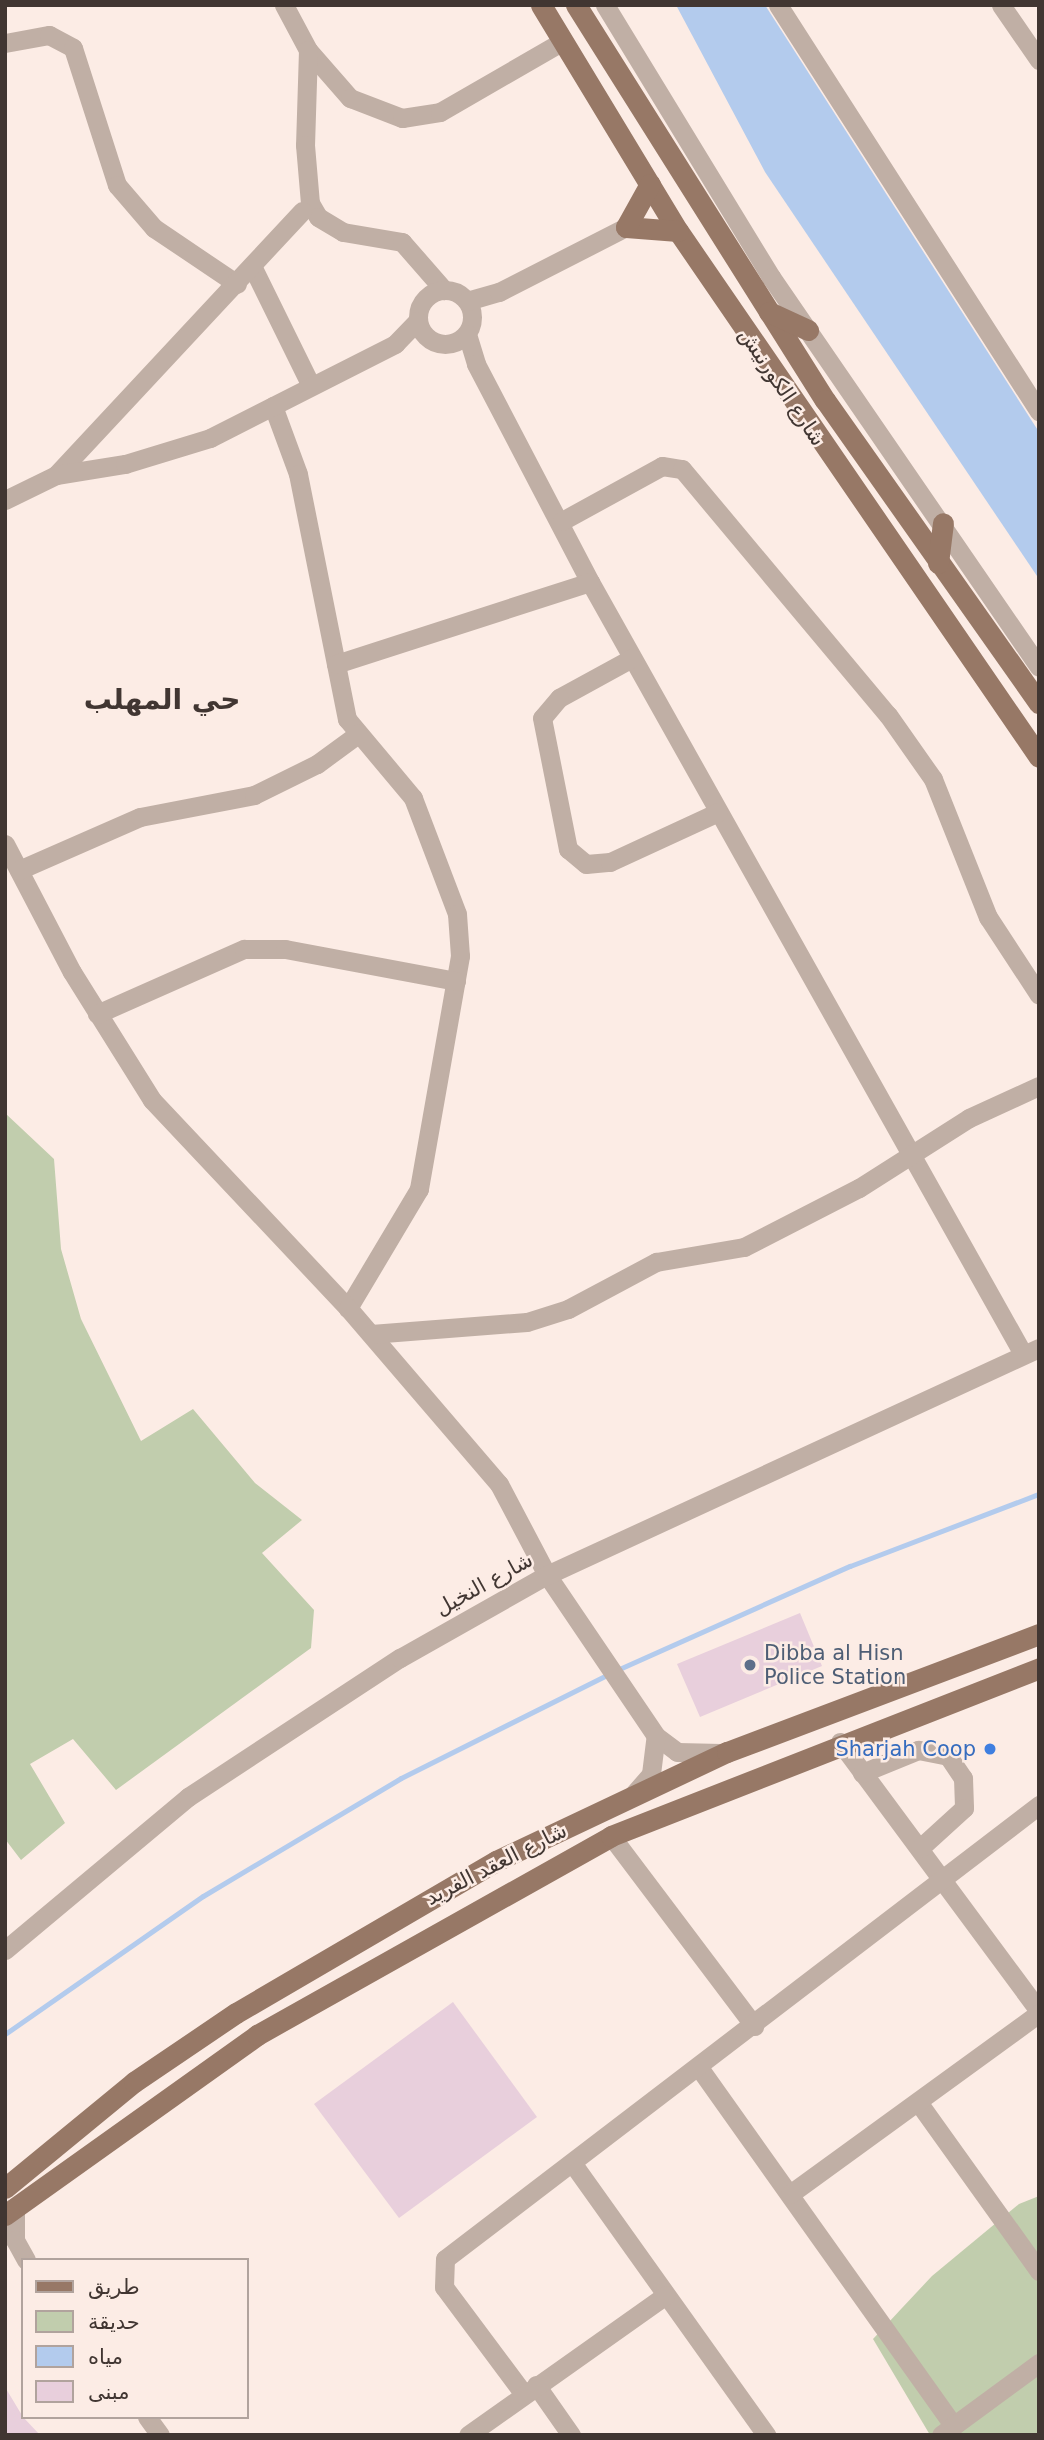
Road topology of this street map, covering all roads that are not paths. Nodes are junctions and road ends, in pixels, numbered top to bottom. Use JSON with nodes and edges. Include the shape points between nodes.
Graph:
{"nodes":[{"id":1,"x":284,"y":5,"type":"edge"},
{"id":2,"x":541,"y":5,"type":"edge"},
{"id":3,"x":576,"y":5,"type":"edge"},
{"id":4,"x":605,"y":5,"type":"edge"},
{"id":5,"x":778,"y":5,"type":"edge"},
{"id":6,"x":1001,"y":5,"type":"edge"},
{"id":7,"x":559,"y":34,"type":"junction"},
{"id":8,"x":5,"y":43,"type":"edge"},
{"id":9,"x":308,"y":50,"type":"junction"},
{"id":10,"x":604,"y":51,"type":"junction"},
{"id":11,"x":1039,"y":60,"type":"edge"},
{"id":12,"x":650,"y":184,"type":"junction"},
{"id":13,"x":302,"y":211,"type":"dead end"},
{"id":14,"x":626,"y":227,"type":"junction"},
{"id":15,"x":678,"y":231,"type":"junction"},
{"id":16,"x":253,"y":268,"type":"junction"},
{"id":17,"x":237,"y":284,"type":"junction"},
{"id":18,"x":436,"y":293,"type":"junction"},
{"id":19,"x":769,"y":312,"type":"junction"},
{"id":20,"x":417,"y":321,"type":"junction"},
{"id":21,"x":458,"y":328,"type":"junction"},
{"id":22,"x":808,"y":330,"type":"junction"},
{"id":23,"x":395,"y":344,"type":"junction"},
{"id":24,"x":311,"y":386,"type":"junction"},
{"id":25,"x":273,"y":406,"type":"junction"},
{"id":26,"x":1039,"y":412,"type":"edge"},
{"id":27,"x":56,"y":475,"type":"junction"},
{"id":28,"x":6,"y":498,"type":"edge"},
{"id":29,"x":562,"y":521,"type":"junction"},
{"id":30,"x":943,"y":523,"type":"junction"},
{"id":31,"x":938,"y":563,"type":"junction"},
{"id":32,"x":590,"y":582,"type":"junction"},
{"id":33,"x":632,"y":658,"type":"junction"},
{"id":34,"x":336,"y":664,"type":"junction"},
{"id":35,"x":1039,"y":667,"type":"edge"},
{"id":36,"x":1039,"y":703,"type":"edge"},
{"id":37,"x":358,"y":734,"type":"junction"},
{"id":38,"x":1039,"y":757,"type":"edge"},
{"id":39,"x":718,"y":812,"type":"junction"},
{"id":40,"x":5,"y":844,"type":"edge"},
{"id":41,"x":19,"y":870,"type":"junction"},
{"id":42,"x":456,"y":981,"type":"junction"},
{"id":43,"x":1039,"y":995,"type":"edge"},
{"id":44,"x":97,"y":1014,"type":"junction"},
{"id":45,"x":1039,"y":1086,"type":"edge"},
{"id":46,"x":911,"y":1156,"type":"junction"},
{"id":47,"x":348,"y":1308,"type":"junction"},
{"id":48,"x":371,"y":1334,"type":"junction"},
{"id":49,"x":1031,"y":1351,"type":"edge"},
{"id":50,"x":547,"y":1575,"type":"junction"},
{"id":51,"x":1039,"y":1634,"type":"edge"},
{"id":52,"x":1039,"y":1668,"type":"edge"},
{"id":53,"x":656,"y":1736,"type":"junction"},
{"id":54,"x":840,"y":1742,"type":"junction"},
{"id":55,"x":727,"y":1752,"type":"junction"},
{"id":56,"x":862,"y":1773,"type":"junction"},
{"id":57,"x":628,"y":1799,"type":"junction"},
{"id":58,"x":1039,"y":1805,"type":"edge"},
{"id":59,"x":611,"y":1836,"type":"junction"},
{"id":60,"x":920,"y":1848,"type":"junction"},
{"id":61,"x":943,"y":1879,"type":"junction"},
{"id":62,"x":5,"y":1950,"type":"edge"},
{"id":63,"x":1039,"y":2012,"type":"edge"},
{"id":64,"x":754,"y":2026,"type":"junction"},
{"id":65,"x":700,"y":2069,"type":"junction"},
{"id":66,"x":918,"y":2102,"type":"junction"},
{"id":67,"x":573,"y":2164,"type":"junction"},
{"id":68,"x":790,"y":2194,"type":"junction"},
{"id":69,"x":8,"y":2203,"type":"edge"},
{"id":70,"x":17,"y":2251,"type":"edge"},
{"id":71,"x":1039,"y":2271,"type":"edge"},
{"id":72,"x":666,"y":2295,"type":"junction"},
{"id":73,"x":1039,"y":2363,"type":"edge"},
{"id":74,"x":529,"y":2389,"type":"junction"},
{"id":75,"x":148,"y":2419,"type":"edge"},
{"id":76,"x":948,"y":2430,"type":"edge"},
{"id":77,"x":160,"y":2435,"type":"edge"},
{"id":78,"x":468,"y":2435,"type":"edge"},
{"id":79,"x":571,"y":2435,"type":"edge"},
{"id":80,"x":766,"y":2435,"type":"edge"}],
"edges":[{"from":1,"to":9,"type":"street"},
{"from":2,"to":7,"type":"main road","name":"شارع الكورنيش"},
{"from":3,"to":10,"type":"main road","name":"شارع الكورنيش"},
{"from":4,"to":22,"type":"street"},
{"from":5,"to":26,"type":"street"},
{"from":6,"to":11,"type":"street"},
{"from":7,"to":9,"type":"street","via":[[420,118],[382,113],[350,98]]},
{"from":7,"to":10,"type":"main road","via":[[560,18],[571,17]]},
{"from":7,"to":12,"type":"main road","name":"شارع الكورنيش"},
{"from":8,"to":17,"type":"street","via":[[49,35],[73,48],[117,185],[154,228]]},
{"from":9,"to":18,"type":"street","via":[[310,203],[336,229],[402,242]]},
{"from":10,"to":19,"type":"main road","name":"شارع الكورنيش"},
{"from":12,"to":14,"type":"main road"},
{"from":12,"to":15,"type":"main road","name":"شارع الكورنيش"},
{"from":13,"to":16,"type":"street"},
{"from":14,"to":15,"type":"main road"},
{"from":14,"to":21,"type":"street","via":[[499,292]]},
{"from":15,"to":38,"type":"main road","name":"شارع الكورنيش"},
{"from":16,"to":17,"type":"street"},
{"from":16,"to":24,"type":"street"},
{"from":17,"to":27,"type":"street"},
{"from":18,"to":20,"type":"street"},
{"from":18,"to":21,"type":"street"},
{"from":19,"to":22,"type":"main road"},
{"from":19,"to":31,"type":"main road","name":"شارع الكورنيش"},
{"from":20,"to":21,"type":"street"},
{"from":20,"to":23,"type":"street"},
{"from":21,"to":23,"type":"street"},
{"from":21,"to":29,"type":"street"},
{"from":22,"to":30,"type":"street"},
{"from":23,"to":24,"type":"street"},
{"from":24,"to":25,"type":"street"},
{"from":25,"to":27,"type":"street","via":[[210,438],[125,464]]},
{"from":25,"to":34,"type":"street","via":[[298,474]]},
{"from":27,"to":28,"type":"street"},
{"from":29,"to":32,"type":"street"},
{"from":29,"to":43,"type":"street","via":[[662,466],[682,469],[888,715],[933,779],[988,917]]},
{"from":30,"to":31,"type":"main road"},
{"from":30,"to":35,"type":"street"},
{"from":31,"to":36,"type":"main road","name":"شارع الكورنيش"},
{"from":32,"to":33,"type":"street"},
{"from":32,"to":34,"type":"street"},
{"from":33,"to":39,"type":"street"},
{"from":33,"to":39,"type":"street","via":[[559,698],[542,718],[568,849],[586,864],[610,862]]},
{"from":34,"to":37,"type":"street","via":[[347,719]]},
{"from":37,"to":41,"type":"street","via":[[317,764],[254,795],[140,817]]},
{"from":37,"to":42,"type":"street","via":[[413,798],[449,887],[458,935]]},
{"from":39,"to":46,"type":"street"},
{"from":40,"to":41,"type":"street"},
{"from":41,"to":44,"type":"street"},
{"from":42,"to":44,"type":"street","via":[[296,951],[244,949]]},
{"from":42,"to":47,"type":"street","via":[[419,1189]]},
{"from":44,"to":47,"type":"street","via":[[152,1100]]},
{"from":45,"to":46,"type":"street","via":[[969,1118]]},
{"from":46,"to":48,"type":"street","via":[[777,1233],[723,1253],[656,1262],[550,1316]]},
{"from":46,"to":49,"type":"street"},
{"from":47,"to":48,"type":"street"},
{"from":48,"to":50,"type":"street","via":[[499,1484]]},
{"from":49,"to":50,"type":"street","name":"شارع النخيل"},
{"from":50,"to":53,"type":"street"},
{"from":50,"to":62,"type":"street","name":"شارع النخيل","via":[[258,1749],[188,1797]]},
{"from":51,"to":55,"type":"main road","name":"شارع العقد الفريد"},
{"from":52,"to":54,"type":"main road","name":"شارع العقد الفريد"},
{"from":53,"to":55,"type":"street","via":[[677,1752]]},
{"from":53,"to":57,"type":"street","via":[[651,1774]]},
{"from":54,"to":56,"type":"street"},
{"from":54,"to":59,"type":"main road","name":"شارع العقد الفريد"},
{"from":55,"to":57,"type":"main road","name":"شارع العقد الفريد"},
{"from":56,"to":60,"type":"street"},
{"from":56,"to":60,"type":"street","via":[[918,1750],[948,1756],[963,1779],[964,1808]]},
{"from":57,"to":69,"type":"main road","name":"شارع العقد الفريد","via":[[496,1861],[236,2013],[134,2082]]},
{"from":58,"to":61,"type":"street"},
{"from":59,"to":64,"type":"street"},
{"from":59,"to":69,"type":"main road","name":"شارع العقد الفريد","via":[[257,2035]]},
{"from":60,"to":61,"type":"street"},
{"from":61,"to":63,"type":"street"},
{"from":61,"to":64,"type":"street"},
{"from":63,"to":66,"type":"street"},
{"from":64,"to":65,"type":"street"},
{"from":65,"to":67,"type":"street"},
{"from":65,"to":68,"type":"street"},
{"from":66,"to":68,"type":"street"},
{"from":66,"to":71,"type":"street"},
{"from":67,"to":72,"type":"street"},
{"from":67,"to":74,"type":"street","via":[[442,2265],[443,2287]]},
{"from":68,"to":76,"type":"street"},
{"from":69,"to":70,"type":"street"},
{"from":72,"to":74,"type":"street"},
{"from":72,"to":80,"type":"street"},
{"from":73,"to":76,"type":"street"},
{"from":74,"to":78,"type":"street"},
{"from":74,"to":79,"type":"street"},
{"from":75,"to":77,"type":"street"}]}
